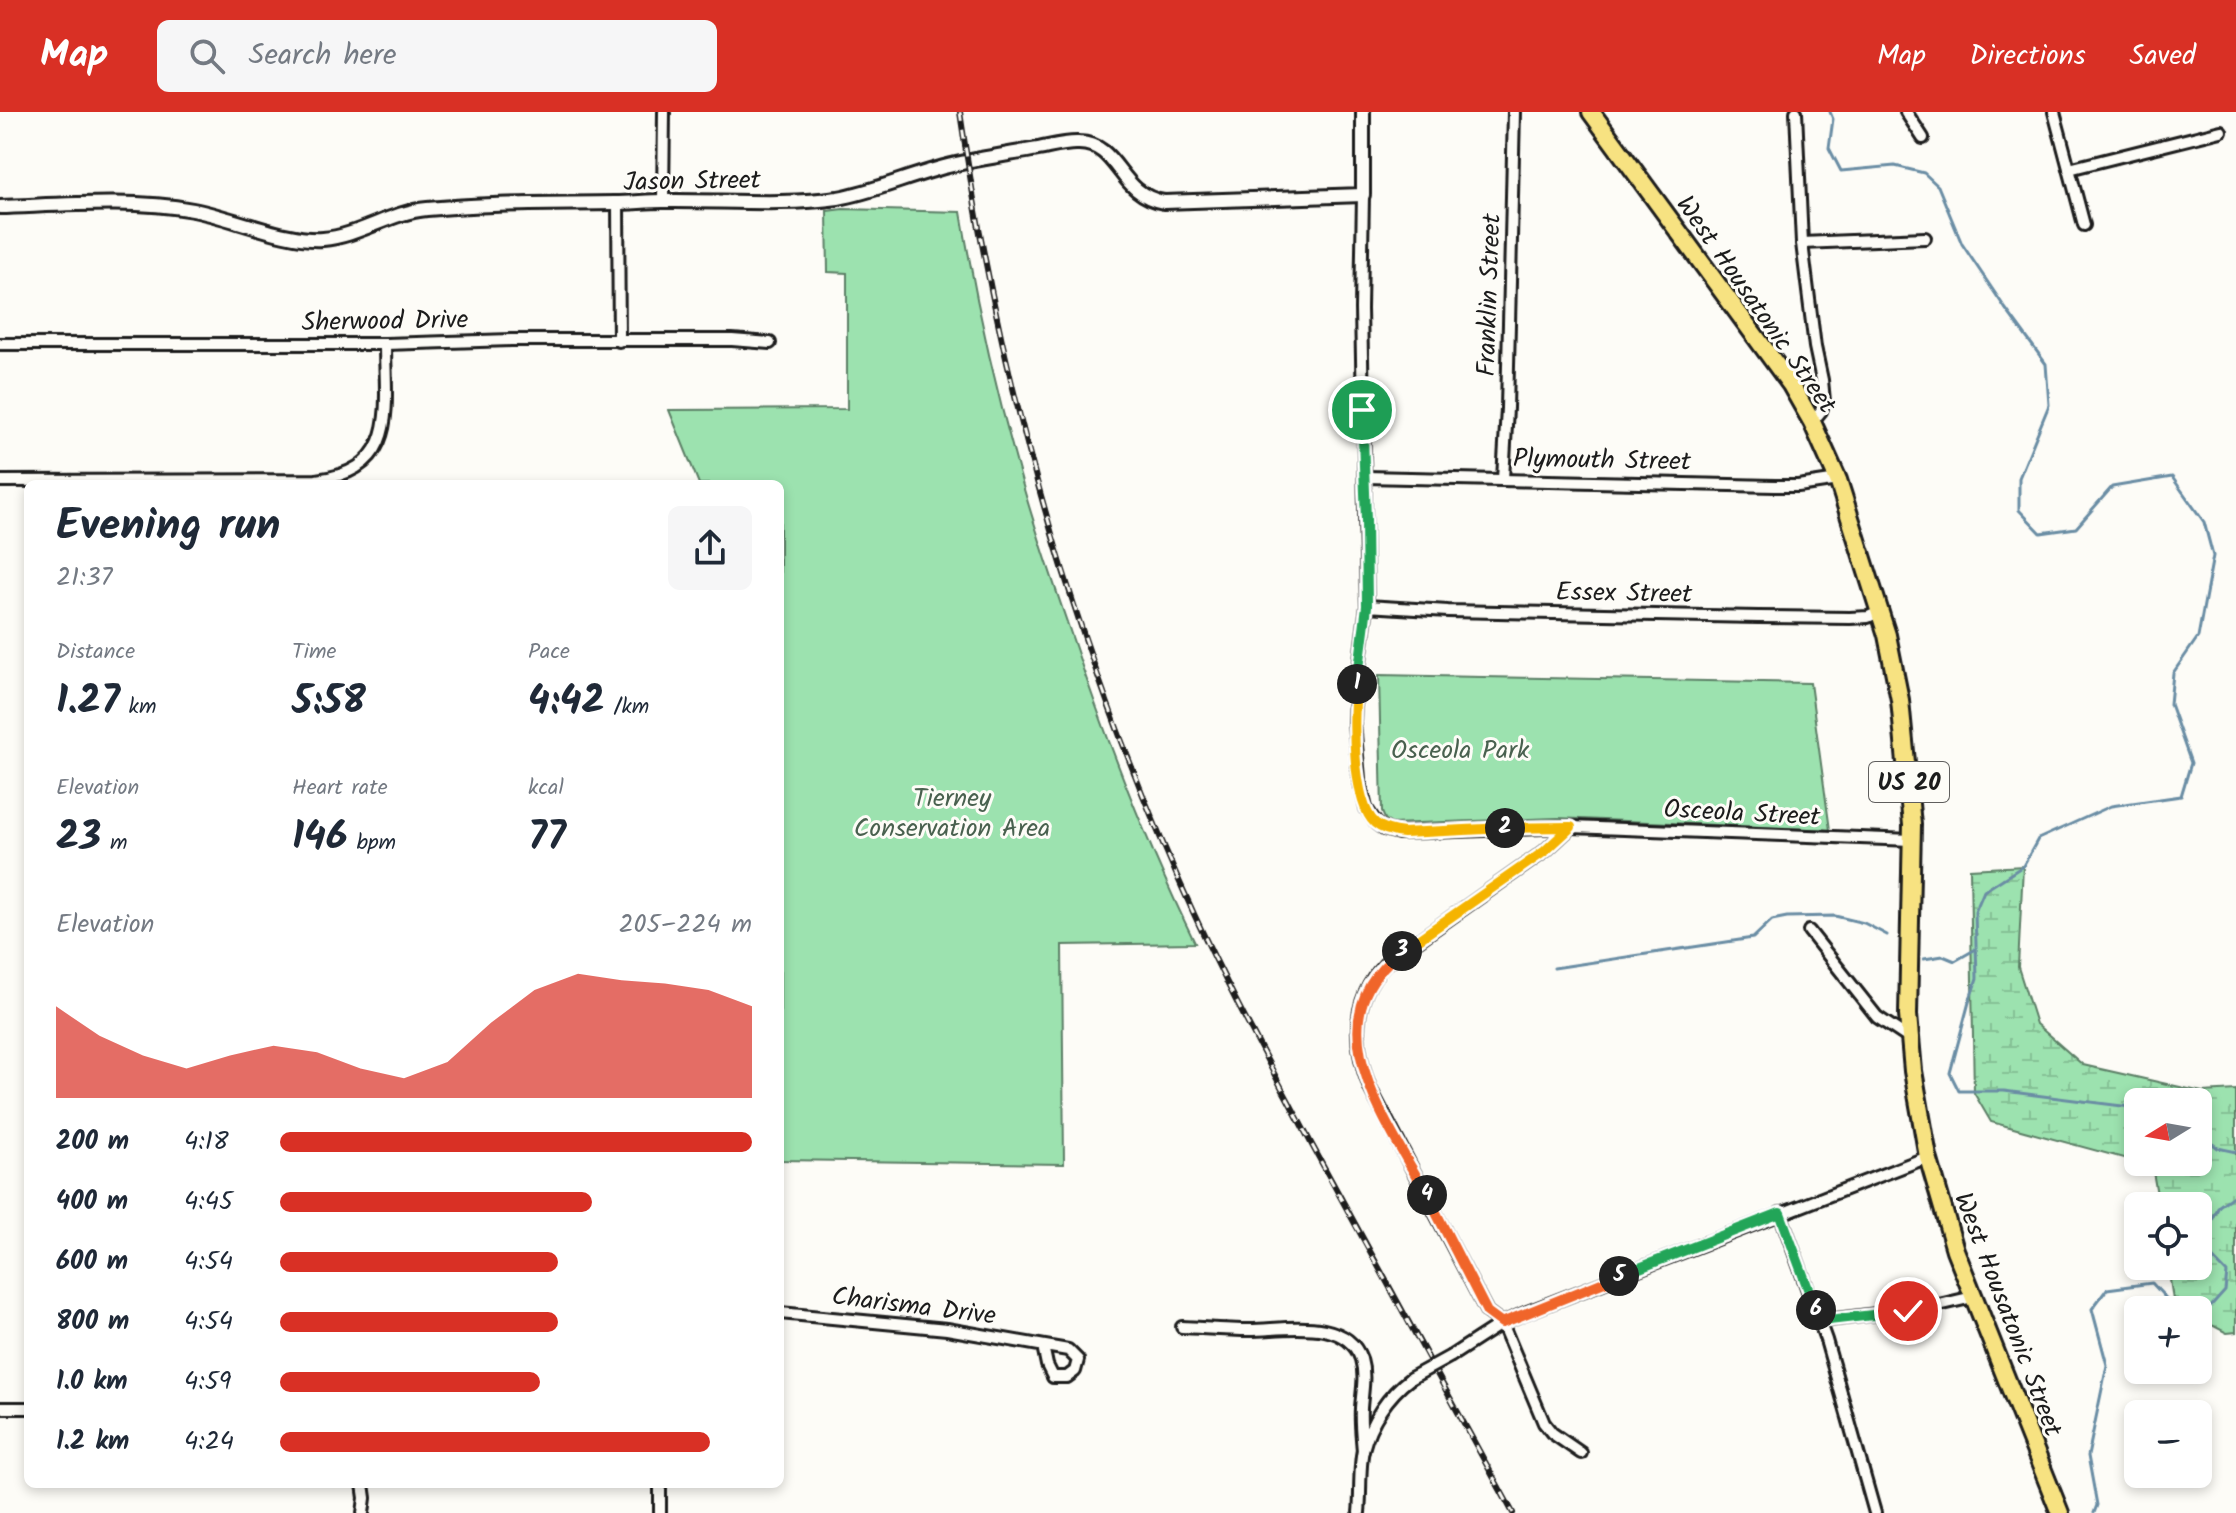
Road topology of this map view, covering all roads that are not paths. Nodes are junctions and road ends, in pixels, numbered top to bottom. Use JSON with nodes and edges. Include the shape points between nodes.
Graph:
{"nodes":[{"id":1,"x":664,"y":112,"type":"edge"},
{"id":2,"x":1363,"y":112,"type":"edge"},
{"id":3,"x":1514,"y":112,"type":"edge"},
{"id":4,"x":1591,"y":112,"type":"edge"},
{"id":5,"x":1796,"y":112,"type":"edge"},
{"id":6,"x":1906,"y":112,"type":"edge"},
{"id":7,"x":2054,"y":112,"type":"edge"},
{"id":8,"x":2221,"y":131,"type":"dead end"},
{"id":9,"x":1923,"y":138,"type":"dead end"},
{"id":10,"x":2069,"y":169,"type":"junction"},
{"id":11,"x":1363,"y":195,"type":"junction"},
{"id":12,"x":663,"y":200,"type":"junction"},
{"id":13,"x":618,"y":203,"type":"junction"},
{"id":14,"x":0,"y":207,"type":"edge"},
{"id":15,"x":2084,"y":225,"type":"dead end"},
{"id":16,"x":1925,"y":238,"type":"dead end"},
{"id":17,"x":1802,"y":243,"type":"junction"},
{"id":18,"x":619,"y":341,"type":"junction"},
{"id":19,"x":770,"y":343,"type":"dead end"},
{"id":20,"x":0,"y":344,"type":"edge"},
{"id":21,"x":385,"y":344,"type":"junction"},
{"id":22,"x":1812,"y":422,"type":"junction"},
{"id":23,"x":1365,"y":477,"type":"junction"},
{"id":24,"x":1503,"y":479,"type":"junction"},
{"id":25,"x":316,"y":480,"type":"edge"},
{"id":26,"x":1838,"y":480,"type":"junction"},
{"id":27,"x":0,"y":481,"type":"edge"},
{"id":28,"x":24,"y":481,"type":"edge"},
{"id":29,"x":1367,"y":606,"type":"junction"},
{"id":30,"x":1879,"y":612,"type":"junction"},
{"id":31,"x":1571,"y":827,"type":"junction"},
{"id":32,"x":1912,"y":840,"type":"junction"},
{"id":33,"x":1809,"y":931,"type":"dead end"},
{"id":34,"x":1910,"y":1039,"type":"junction"},
{"id":35,"x":1928,"y":1157,"type":"junction"},
{"id":36,"x":1780,"y":1213,"type":"junction"},
{"id":37,"x":1973,"y":1297,"type":"junction"},
{"id":38,"x":784,"y":1313,"type":"edge"},
{"id":39,"x":1820,"y":1321,"type":"junction"},
{"id":40,"x":1502,"y":1323,"type":"junction"},
{"id":41,"x":1182,"y":1327,"type":"dead end"},
{"id":42,"x":1043,"y":1346,"type":"dead end"},
{"id":43,"x":0,"y":1408,"type":"edge"},
{"id":44,"x":24,"y":1408,"type":"edge"},
{"id":45,"x":1363,"y":1451,"type":"junction"},
{"id":46,"x":1581,"y":1453,"type":"dead end"},
{"id":47,"x":364,"y":1488,"type":"edge"},
{"id":48,"x":660,"y":1488,"type":"edge"},
{"id":49,"x":363,"y":1513,"type":"edge"},
{"id":50,"x":660,"y":1513,"type":"edge"},
{"id":51,"x":1359,"y":1513,"type":"edge"},
{"id":52,"x":1875,"y":1513,"type":"edge"},
{"id":53,"x":2060,"y":1513,"type":"edge"}],
"edges":[{"from":1,"to":12,"type":"street"},
{"from":2,"to":11,"type":"street"},
{"from":3,"to":24,"type":"street","name":"Franklin Street"},
{"from":4,"to":22,"type":"highway","name":"West Housatonic Street","number":"US 20"},
{"from":5,"to":17,"type":"street"},
{"from":6,"to":9,"type":"street"},
{"from":7,"to":10,"type":"street"},
{"from":8,"to":10,"type":"street"},
{"from":10,"to":15,"type":"street"},
{"from":11,"to":12,"type":"street","name":"Jason Street","via":[[1155,201],[1134,189],[1107,152],[1077,142],[963,163],[813,201]]},
{"from":11,"to":23,"type":"street","name":"Osceola Street"},
{"from":12,"to":13,"type":"street","name":"Jason Street"},
{"from":13,"to":14,"type":"street","name":"Jason Street","via":[[427,209],[317,240],[173,207]]},
{"from":13,"to":18,"type":"street"},
{"from":16,"to":17,"type":"street"},
{"from":17,"to":22,"type":"street","via":[[1824,401]]},
{"from":18,"to":19,"type":"street","name":"Sherwood Drive"},
{"from":18,"to":21,"type":"street","name":"Sherwood Drive"},
{"from":20,"to":21,"type":"street","name":"Sherwood Drive"},
{"from":21,"to":25,"type":"street","via":[[381,439],[368,459],[345,474]]},
{"from":22,"to":26,"type":"highway","name":"West Housatonic Street","number":"US 20"},
{"from":23,"to":24,"type":"street","name":"Plymouth Street"},
{"from":23,"to":29,"type":"street","name":"Osceola Street"},
{"from":24,"to":26,"type":"street","name":"Plymouth Street","via":[[1775,486]]},
{"from":26,"to":30,"type":"highway","name":"West Housatonic Street","number":"US 20"},
{"from":27,"to":28,"type":"street"},
{"from":29,"to":30,"type":"street","name":"Essex Street","via":[[1758,617],[1850,618]]},
{"from":29,"to":31,"type":"street","name":"Osceola Street","via":[[1354,723],[1360,790],[1376,823],[1404,833]]},
{"from":30,"to":32,"type":"highway","name":"West Housatonic Street","number":"US 20","via":[[1900,700]]},
{"from":31,"to":32,"type":"street","name":"Osceola Street"},
{"from":31,"to":40,"type":"street","via":[[1385,964],[1370,985],[1360,1015],[1363,1068],[1381,1109],[1487,1312]]},
{"from":32,"to":34,"type":"highway","name":"West Housatonic Street","number":"US 20"},
{"from":33,"to":34,"type":"street","via":[[1877,1017]]},
{"from":34,"to":35,"type":"highway","name":"West Housatonic Street","number":"US 20"},
{"from":35,"to":36,"type":"street"},
{"from":35,"to":37,"type":"highway","name":"West Housatonic Street","number":"US 20"},
{"from":36,"to":39,"type":"street"},
{"from":36,"to":40,"type":"street"},
{"from":37,"to":39,"type":"street"},
{"from":37,"to":53,"type":"highway","name":"West Housatonic Street","number":"US 20"},
{"from":38,"to":42,"type":"street","name":"Charisma Drive","via":[[947,1329]]},
{"from":39,"to":52,"type":"street"},
{"from":40,"to":45,"type":"street","bridge":true,"via":[[1394,1392]]},
{"from":40,"to":46,"type":"street","via":[[1544,1423]]},
{"from":41,"to":45,"type":"street","via":[[1308,1328],[1345,1339],[1358,1352],[1363,1370]]},
{"from":43,"to":44,"type":"street"},
{"from":45,"to":51,"type":"street"},
{"from":47,"to":49,"type":"street"},
{"from":48,"to":50,"type":"street"}]}
